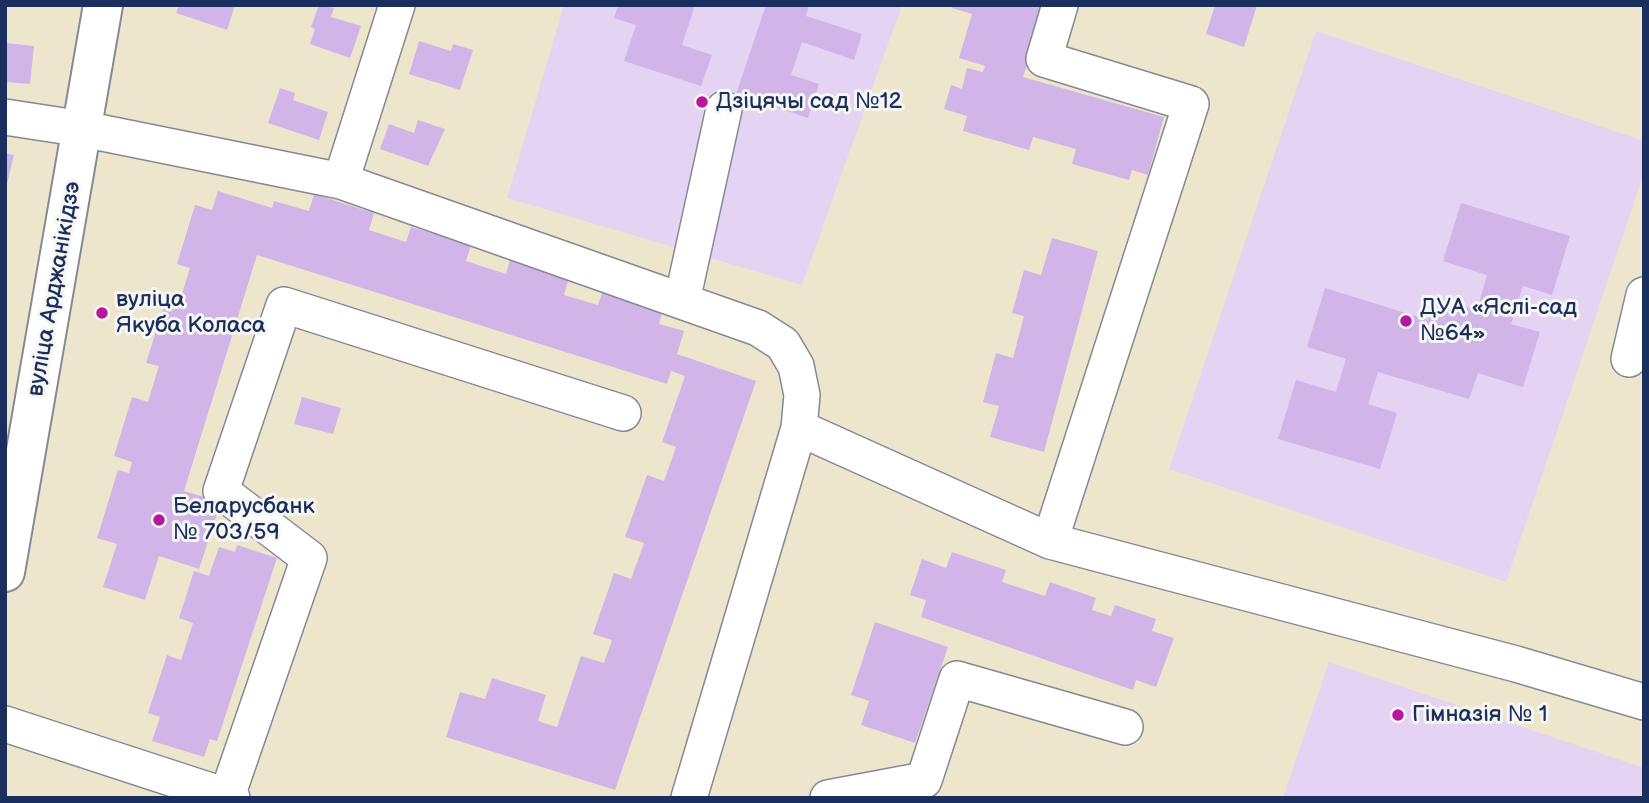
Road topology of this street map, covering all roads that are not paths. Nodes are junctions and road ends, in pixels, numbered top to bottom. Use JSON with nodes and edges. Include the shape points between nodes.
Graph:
{"nodes":[{"id":1,"x":103,"y":5,"type":"edge"},
{"id":2,"x":397,"y":5,"type":"edge"},
{"id":3,"x":1060,"y":5,"type":"edge"},
{"id":4,"x":724,"y":109,"type":"dead end"},
{"id":5,"x":5,"y":117,"type":"edge"},
{"id":6,"x":83,"y":130,"type":"junction"},
{"id":7,"x":341,"y":181,"type":"junction"},
{"id":8,"x":1644,"y":295,"type":"edge"},
{"id":9,"x":682,"y":301,"type":"junction"},
{"id":10,"x":1629,"y":359,"type":"dead end"},
{"id":11,"x":623,"y":412,"type":"dead end"},
{"id":12,"x":799,"y":428,"type":"junction"},
{"id":13,"x":1050,"y":541,"type":"junction"},
{"id":14,"x":5,"y":572,"type":"edge"},
{"id":15,"x":1644,"y":702,"type":"edge"},
{"id":16,"x":5,"y":724,"type":"edge"},
{"id":17,"x":1125,"y":727,"type":"dead end"},
{"id":18,"x":229,"y":797,"type":"edge"},
{"id":19,"x":689,"y":798,"type":"edge"},
{"id":20,"x":828,"y":798,"type":"edge"}],
"edges":[{"from":1,"to":6,"type":"main road","name":"вуліца Арджанікідзэ"},
{"from":2,"to":7,"type":"street"},
{"from":3,"to":13,"type":"street","via":[[1044,59],[1191,104]]},
{"from":4,"to":9,"type":"street"},
{"from":5,"to":6,"type":"street"},
{"from":6,"to":7,"type":"street"},
{"from":6,"to":14,"type":"main road","name":"вуліца Арджанікідзэ"},
{"from":7,"to":9,"type":"street"},
{"from":8,"to":10,"type":"street"},
{"from":9,"to":12,"type":"street","via":[[758,328],[783,344],[796,366],[802,395]]},
{"from":11,"to":18,"type":"street","via":[[284,305],[221,491],[309,558]]},
{"from":12,"to":13,"type":"street"},
{"from":12,"to":19,"type":"street"},
{"from":13,"to":15,"type":"street"},
{"from":16,"to":18,"type":"street"},
{"from":17,"to":20,"type":"street","via":[[957,679],[924,780]]}]}
